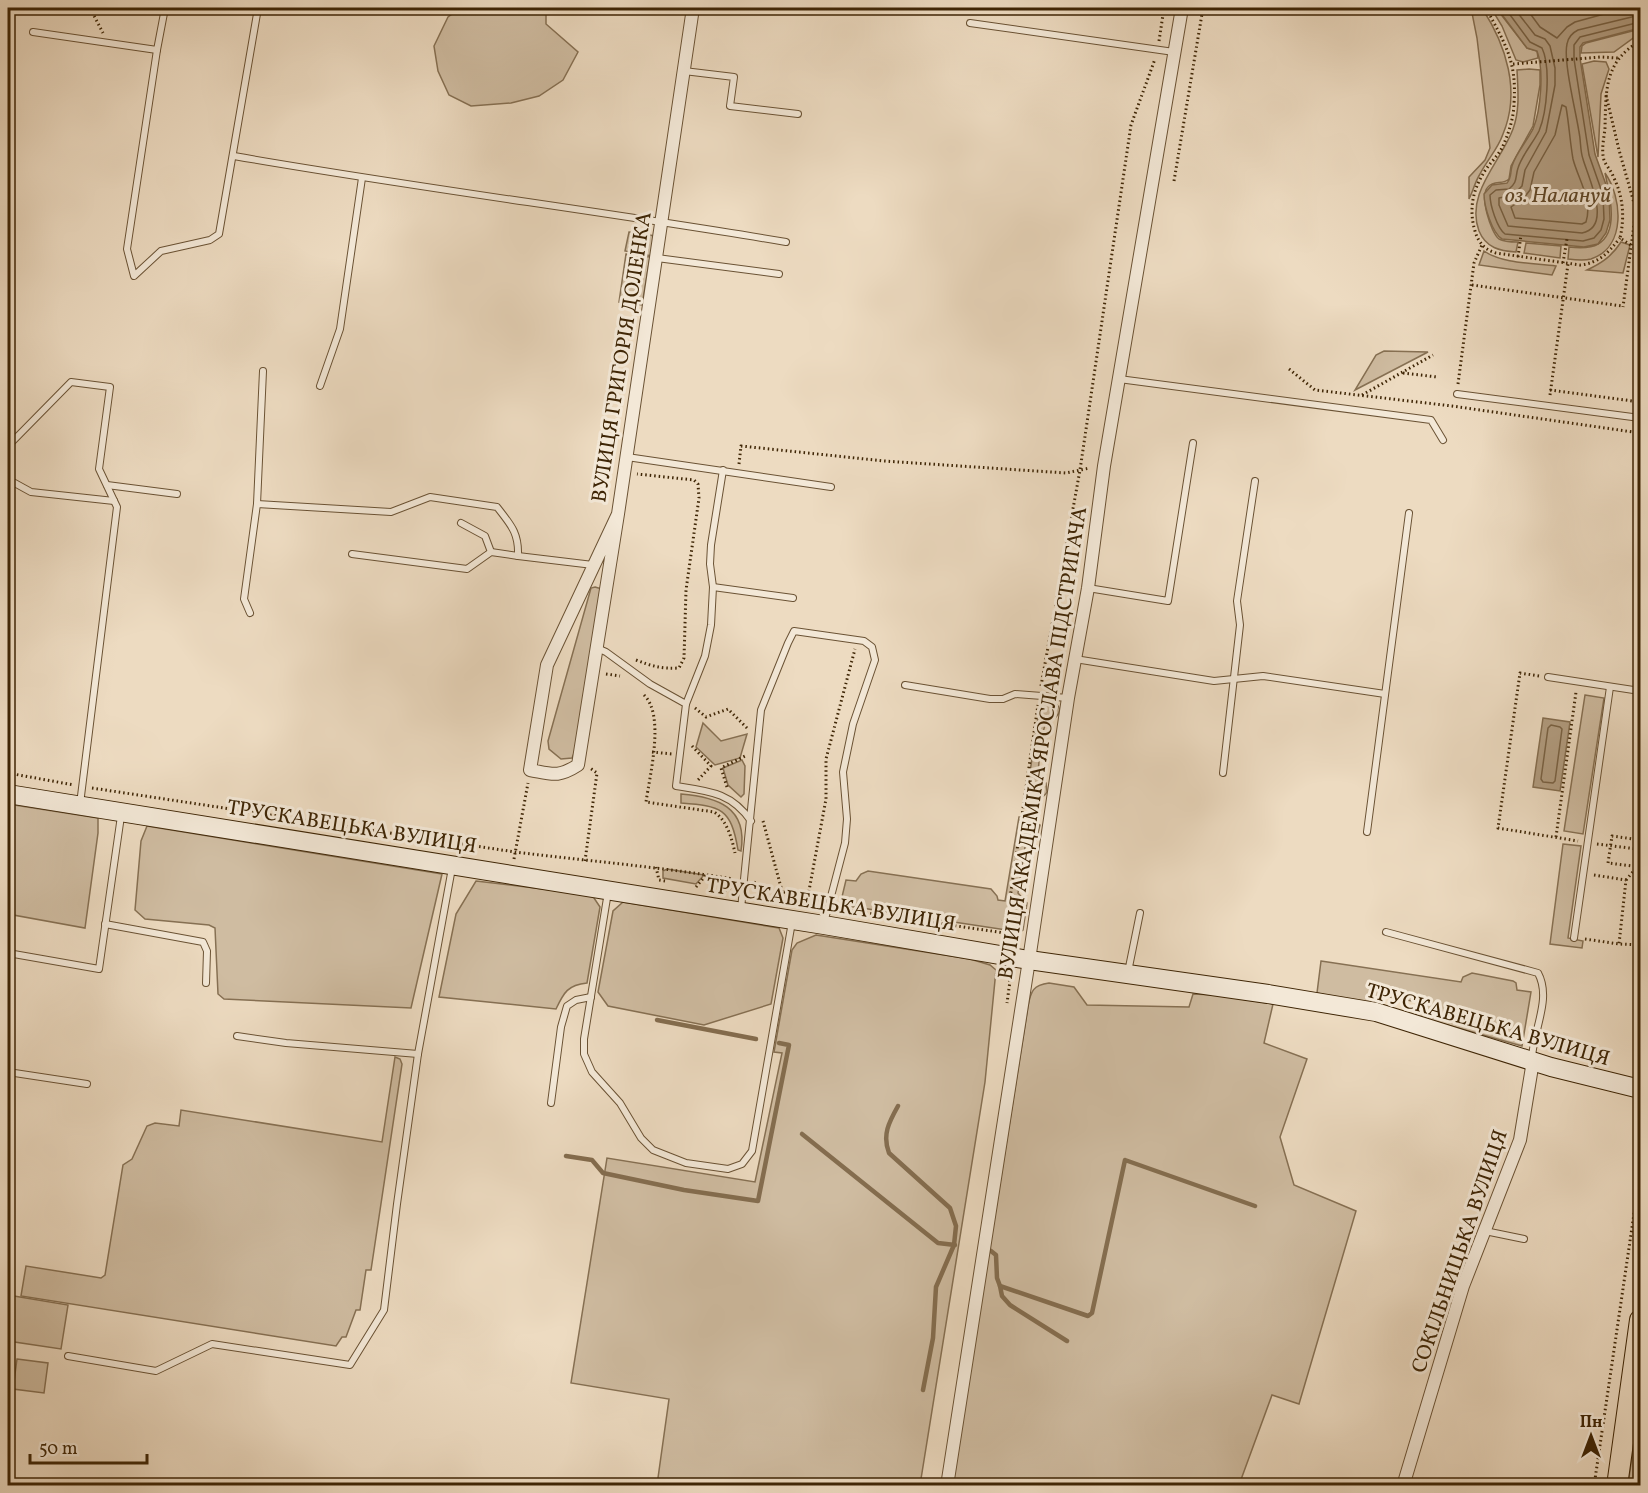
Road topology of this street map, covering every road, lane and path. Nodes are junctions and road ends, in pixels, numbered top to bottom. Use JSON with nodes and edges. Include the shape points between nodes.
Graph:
{"nodes":[{"id":1,"x":90,"y":8,"type":"edge"},
{"id":2,"x":165,"y":8,"type":"edge"},
{"id":3,"x":258,"y":8,"type":"edge"},
{"id":4,"x":693,"y":8,"type":"edge"},
{"id":5,"x":1164,"y":8,"type":"edge"},
{"id":6,"x":1182,"y":8,"type":"edge"},
{"id":7,"x":1203,"y":8,"type":"edge"},
{"id":8,"x":1486,"y":8,"type":"edge"},
{"id":9,"x":970,"y":23,"type":"dead end"},
{"id":10,"x":33,"y":32,"type":"dead end"},
{"id":11,"x":1641,"y":41,"type":"edge"},
{"id":12,"x":109,"y":43,"type":"junction"},
{"id":13,"x":1158,"y":50,"type":"junction"},
{"id":14,"x":158,"y":51,"type":"junction"},
{"id":15,"x":1174,"y":52,"type":"junction"},
{"id":16,"x":1618,"y":58,"type":"junction"},
{"id":17,"x":1514,"y":64,"type":"junction"},
{"id":18,"x":684,"y":71,"type":"junction"},
{"id":19,"x":1605,"y":94,"type":"junction"},
{"id":20,"x":798,"y":114,"type":"dead end"},
{"id":21,"x":234,"y":156,"type":"junction"},
{"id":22,"x":362,"y":178,"type":"junction"},
{"id":23,"x":1174,"y":181,"type":"dead end"},
{"id":24,"x":1632,"y":195,"type":"junction"},
{"id":25,"x":1622,"y":198,"type":"junction"},
{"id":26,"x":662,"y":221,"type":"junction"},
{"id":27,"x":1521,"y":235,"type":"dead end"},
{"id":28,"x":1567,"y":238,"type":"dead end"},
{"id":29,"x":1620,"y":238,"type":"junction"},
{"id":30,"x":786,"y":243,"type":"dead end"},
{"id":31,"x":1632,"y":244,"type":"junction"},
{"id":32,"x":1482,"y":245,"type":"junction"},
{"id":33,"x":1641,"y":250,"type":"edge"},
{"id":34,"x":1518,"y":257,"type":"junction"},
{"id":35,"x":657,"y":258,"type":"junction"},
{"id":36,"x":1566,"y":264,"type":"junction"},
{"id":37,"x":779,"y":274,"type":"dead end"},
{"id":38,"x":1471,"y":285,"type":"junction"},
{"id":39,"x":1564,"y":298,"type":"junction"},
{"id":40,"x":1433,"y":355,"type":"dead end"},
{"id":41,"x":1289,"y":369,"type":"dead end"},
{"id":42,"x":263,"y":371,"type":"dead end"},
{"id":43,"x":1401,"y":373,"type":"junction"},
{"id":44,"x":1437,"y":377,"type":"dead end"},
{"id":45,"x":1118,"y":379,"type":"junction"},
{"id":46,"x":320,"y":386,"type":"dead end"},
{"id":47,"x":1550,"y":390,"type":"junction"},
{"id":48,"x":1457,"y":394,"type":"joint"},
{"id":49,"x":1360,"y":396,"type":"junction"},
{"id":50,"x":1641,"y":402,"type":"edge"},
{"id":51,"x":1548,"y":406,"type":"junction"},
{"id":52,"x":1641,"y":418,"type":"edge"},
{"id":53,"x":1641,"y":433,"type":"edge"},
{"id":54,"x":1443,"y":440,"type":"dead end"},
{"id":55,"x":1192,"y":443,"type":"dead end"},
{"id":56,"x":627,"y":457,"type":"junction"},
{"id":57,"x":8,"y":458,"type":"edge"},
{"id":58,"x":1104,"y":466,"type":"junction"},
{"id":59,"x":8,"y":467,"type":"edge"},
{"id":60,"x":723,"y":470,"type":"junction"},
{"id":61,"x":1080,"y":470,"type":"junction"},
{"id":62,"x":738,"y":472,"type":"junction"},
{"id":63,"x":632,"y":473,"type":"dead end"},
{"id":64,"x":1255,"y":481,"type":"dead end"},
{"id":65,"x":107,"y":485,"type":"junction"},
{"id":66,"x":831,"y":487,"type":"dead end"},
{"id":67,"x":177,"y":494,"type":"dead end"},
{"id":68,"x":114,"y":501,"type":"junction"},
{"id":69,"x":257,"y":504,"type":"junction"},
{"id":70,"x":1409,"y":513,"type":"dead end"},
{"id":71,"x":618,"y":514,"type":"junction"},
{"id":72,"x":461,"y":523,"type":"dead end"},
{"id":73,"x":491,"y":552,"type":"junction"},
{"id":74,"x":352,"y":554,"type":"dead end"},
{"id":75,"x":518,"y":556,"type":"junction"},
{"id":76,"x":594,"y":565,"type":"junction"},
{"id":77,"x":713,"y":587,"type":"junction"},
{"id":78,"x":1088,"y":588,"type":"junction"},
{"id":79,"x":793,"y":598,"type":"dead end"},
{"id":80,"x":250,"y":613,"type":"dead end"},
{"id":81,"x":846,"y":646,"type":"dead end"},
{"id":82,"x":597,"y":648,"type":"junction"},
{"id":83,"x":636,"y":659,"type":"dead end"},
{"id":84,"x":1075,"y":659,"type":"junction"},
{"id":85,"x":603,"y":673,"type":"dead end"},
{"id":86,"x":1548,"y":677,"type":"joint"},
{"id":87,"x":1234,"y":679,"type":"junction"},
{"id":88,"x":627,"y":681,"type":"dead end"},
{"id":89,"x":1578,"y":681,"type":"junction"},
{"id":90,"x":905,"y":685,"type":"dead end"},
{"id":91,"x":1610,"y":687,"type":"junction"},
{"id":92,"x":1641,"y":691,"type":"edge"},
{"id":93,"x":643,"y":693,"type":"dead end"},
{"id":94,"x":1385,"y":694,"type":"junction"},
{"id":95,"x":1040,"y":695,"type":"junction"},
{"id":96,"x":1068,"y":698,"type":"junction"},
{"id":97,"x":686,"y":704,"type":"junction"},
{"id":98,"x":692,"y":716,"type":"dead end"},
{"id":99,"x":750,"y":731,"type":"junction"},
{"id":100,"x":758,"y":732,"type":"junction"},
{"id":101,"x":652,"y":752,"type":"junction"},
{"id":102,"x":676,"y":754,"type":"dead end"},
{"id":103,"x":690,"y":755,"type":"dead end"},
{"id":104,"x":588,"y":766,"type":"dead end"},
{"id":105,"x":711,"y":766,"type":"junction"},
{"id":106,"x":721,"y":768,"type":"junction"},
{"id":107,"x":530,"y":770,"type":"junction"},
{"id":108,"x":8,"y":773,"type":"edge"},
{"id":109,"x":1223,"y":773,"type":"dead end"},
{"id":110,"x":696,"y":781,"type":"dead end"},
{"id":111,"x":718,"y":784,"type":"dead end"},
{"id":112,"x":83,"y":786,"type":"junction"},
{"id":113,"x":8,"y":794,"type":"edge"},
{"id":114,"x":80,"y":806,"type":"junction"},
{"id":115,"x":711,"y":806,"type":"dead end"},
{"id":116,"x":710,"y":811,"type":"junction"},
{"id":117,"x":122,"y":812,"type":"junction"},
{"id":118,"x":762,"y":819,"type":"dead end"},
{"id":119,"x":751,"y":822,"type":"junction"},
{"id":120,"x":1367,"y":832,"type":"dead end"},
{"id":121,"x":1556,"y":837,"type":"junction"},
{"id":122,"x":1641,"y":840,"type":"edge"},
{"id":123,"x":1587,"y":842,"type":"junction"},
{"id":124,"x":1611,"y":845,"type":"junction"},
{"id":125,"x":1636,"y":849,"type":"dead end"},
{"id":126,"x":515,"y":852,"type":"junction"},
{"id":127,"x":736,"y":859,"type":"dead end"},
{"id":128,"x":585,"y":861,"type":"junction"},
{"id":129,"x":453,"y":866,"type":"junction"},
{"id":130,"x":656,"y":867,"type":"junction"},
{"id":131,"x":1640,"y":867,"type":"edge"},
{"id":132,"x":734,"y":869,"type":"dead end"},
{"id":133,"x":1582,"y":873,"type":"junction"},
{"id":134,"x":707,"y":874,"type":"junction"},
{"id":135,"x":510,"y":875,"type":"junction"},
{"id":136,"x":733,"y":879,"type":"junction"},
{"id":137,"x":1626,"y":880,"type":"junction"},
{"id":138,"x":745,"y":881,"type":"junction"},
{"id":139,"x":668,"y":882,"type":"dead end"},
{"id":140,"x":687,"y":885,"type":"dead end"},
{"id":141,"x":696,"y":887,"type":"junction"},
{"id":142,"x":704,"y":888,"type":"dead end"},
{"id":143,"x":609,"y":890,"type":"junction"},
{"id":144,"x":720,"y":891,"type":"dead end"},
{"id":145,"x":782,"y":891,"type":"junction"},
{"id":146,"x":1641,"y":895,"type":"edge"},
{"id":147,"x":808,"y":896,"type":"junction"},
{"id":148,"x":829,"y":903,"type":"junction"},
{"id":149,"x":741,"y":912,"type":"junction"},
{"id":150,"x":1140,"y":913,"type":"dead end"},
{"id":151,"x":792,"y":921,"type":"junction"},
{"id":152,"x":105,"y":924,"type":"junction"},
{"id":153,"x":824,"y":925,"type":"junction"},
{"id":154,"x":1386,"y":932,"type":"dead end"},
{"id":155,"x":1019,"y":935,"type":"dead end"},
{"id":156,"x":1004,"y":936,"type":"junction"},
{"id":157,"x":1574,"y":938,"type":"joint"},
{"id":158,"x":1619,"y":944,"type":"junction"},
{"id":159,"x":1641,"y":945,"type":"edge"},
{"id":160,"x":8,"y":953,"type":"edge"},
{"id":161,"x":1029,"y":960,"type":"junction"},
{"id":162,"x":1127,"y":975,"type":"junction"},
{"id":163,"x":206,"y":983,"type":"dead end"},
{"id":164,"x":591,"y":997,"type":"junction"},
{"id":165,"x":237,"y":1036,"type":"dead end"},
{"id":166,"x":418,"y":1054,"type":"junction"},
{"id":167,"x":1533,"y":1061,"type":"junction"},
{"id":168,"x":8,"y":1072,"type":"edge"},
{"id":169,"x":87,"y":1084,"type":"dead end"},
{"id":170,"x":1641,"y":1089,"type":"edge"},
{"id":171,"x":551,"y":1103,"type":"dead end"},
{"id":172,"x":1641,"y":1173,"type":"edge"},
{"id":173,"x":1485,"y":1230,"type":"junction"},
{"id":174,"x":1524,"y":1239,"type":"dead end"},
{"id":175,"x":1641,"y":1320,"type":"edge"},
{"id":176,"x":68,"y":1356,"type":"dead end"},
{"id":177,"x":946,"y":1485,"type":"edge"},
{"id":178,"x":1403,"y":1485,"type":"edge"},
{"id":179,"x":1594,"y":1485,"type":"edge"},
{"id":180,"x":1617,"y":1485,"type":"edge"}],
"edges":[{"from":1,"to":12,"type":"path"},
{"from":2,"to":14,"type":"lane"},
{"from":3,"to":21,"type":"lane"},
{"from":4,"to":18,"type":"street","name":"ВУЛИЦЯ ГРИГОРІЯ ДОЛЕНКА"},
{"from":5,"to":13,"type":"path"},
{"from":6,"to":15,"type":"street","name":"ВУЛИЦЯ АКАДЕМІКА ЯРОСЛАВА ПІДСТРИГАЧА"},
{"from":7,"to":23,"type":"path"},
{"from":8,"to":17,"type":"path"},
{"from":9,"to":13,"type":"lane"},
{"from":10,"to":12,"type":"lane"},
{"from":11,"to":16,"type":"path"},
{"from":12,"to":14,"type":"lane"},
{"from":13,"to":15,"type":"lane"},
{"from":13,"to":61,"type":"path","via":[[1131,125]]},
{"from":14,"to":21,"type":"lane","via":[[127,249],[134,276],[161,251],[210,240],[219,234]]},
{"from":15,"to":45,"type":"street","name":"ВУЛИЦЯ АКАДЕМІКА ЯРОСЛАВА ПІДСТРИГАЧА"},
{"from":16,"to":17,"type":"path"},
{"from":16,"to":19,"type":"path"},
{"from":17,"to":32,"type":"path","via":[[1514,105],[1509,128],[1472,201],[1472,220]]},
{"from":18,"to":20,"type":"lane","via":[[734,77],[730,106]]},
{"from":18,"to":26,"type":"street","name":"ВУЛИЦЯ ГРИГОРІЯ ДОЛЕНКА"},
{"from":19,"to":24,"type":"path"},
{"from":19,"to":25,"type":"path","via":[[1604,159]]},
{"from":21,"to":22,"type":"lane"},
{"from":22,"to":26,"type":"lane"},
{"from":22,"to":46,"type":"lane","via":[[340,329]]},
{"from":24,"to":25,"type":"path"},
{"from":24,"to":31,"type":"path","via":[[1636,210]]},
{"from":25,"to":29,"type":"path"},
{"from":26,"to":30,"type":"lane"},
{"from":26,"to":35,"type":"street","name":"ВУЛИЦЯ ГРИГОРІЯ ДОЛЕНКА"},
{"from":27,"to":34,"type":"path"},
{"from":28,"to":36,"type":"path"},
{"from":29,"to":31,"type":"path"},
{"from":29,"to":36,"type":"path","via":[[1591,264]]},
{"from":31,"to":33,"type":"path"},
{"from":31,"to":39,"type":"path","via":[[1624,307]]},
{"from":32,"to":34,"type":"path","via":[[1489,251]]},
{"from":32,"to":38,"type":"path"},
{"from":34,"to":36,"type":"path"},
{"from":35,"to":37,"type":"lane"},
{"from":35,"to":56,"type":"street","name":"ВУЛИЦЯ ГРИГОРІЯ ДОЛЕНКА"},
{"from":36,"to":39,"type":"path"},
{"from":38,"to":39,"type":"path"},
{"from":38,"to":48,"type":"path"},
{"from":39,"to":47,"type":"path"},
{"from":40,"to":43,"type":"path"},
{"from":41,"to":49,"type":"path","via":[[1316,390]]},
{"from":42,"to":69,"type":"lane"},
{"from":43,"to":44,"type":"path"},
{"from":43,"to":49,"type":"path"},
{"from":45,"to":54,"type":"lane","via":[[1431,420]]},
{"from":45,"to":58,"type":"street","name":"ВУЛИЦЯ АКАДЕМІКА ЯРОСЛАВА ПІДСТРИГАЧА"},
{"from":47,"to":50,"type":"path"},
{"from":47,"to":51,"type":"path"},
{"from":48,"to":51,"type":"lane"},
{"from":49,"to":53,"type":"path"},
{"from":51,"to":52,"type":"lane"},
{"from":55,"to":78,"type":"lane","via":[[1168,601]]},
{"from":56,"to":60,"type":"lane"},
{"from":56,"to":71,"type":"street","name":"ВУЛИЦЯ ГРИГОРІЯ ДОЛЕНКА"},
{"from":57,"to":65,"type":"lane","via":[[10,444],[71,382],[110,387],[99,469]]},
{"from":58,"to":61,"type":"path"},
{"from":58,"to":78,"type":"street","name":"ВУЛИЦЯ АКАДЕМІКА ЯРОСЛАВА ПІДСТРИГАЧА"},
{"from":59,"to":68,"type":"lane","via":[[10,481],[31,492]]},
{"from":60,"to":62,"type":"lane"},
{"from":60,"to":77,"type":"lane","via":[[711,545]]},
{"from":61,"to":62,"type":"path","via":[[1066,473],[884,461],[741,446]]},
{"from":61,"to":95,"type":"path"},
{"from":62,"to":66,"type":"lane"},
{"from":63,"to":83,"type":"path","via":[[694,480],[699,498],[686,590],[684,658],[679,668],[664,669]]},
{"from":64,"to":87,"type":"lane","via":[[1237,601],[1240,626]]},
{"from":65,"to":67,"type":"lane"},
{"from":65,"to":68,"type":"lane"},
{"from":68,"to":112,"type":"lane","via":[[117,507]]},
{"from":69,"to":75,"type":"lane","via":[[391,512],[430,497],[497,507],[519,542]]},
{"from":69,"to":80,"type":"lane","via":[[244,598]]},
{"from":70,"to":94,"type":"lane"},
{"from":71,"to":76,"type":"street","name":"ВУЛИЦЯ ГРИГОРІЯ ДОЛЕНКА"},
{"from":71,"to":82,"type":"street"},
{"from":72,"to":73,"type":"lane","via":[[485,536]]},
{"from":73,"to":74,"type":"lane","via":[[467,569]]},
{"from":73,"to":75,"type":"lane"},
{"from":75,"to":76,"type":"lane"},
{"from":76,"to":107,"type":"street","name":"ВУЛИЦЯ ГРИГОРІЯ ДОЛЕНКА","via":[[547,665]]},
{"from":77,"to":79,"type":"lane"},
{"from":77,"to":97,"type":"lane","via":[[705,656]]},
{"from":78,"to":84,"type":"street","name":"ВУЛИЦЯ АКАДЕМІКА ЯРОСЛАВА ПІДСТРИГАЧА"},
{"from":81,"to":147,"type":"path","via":[[856,647],[826,759],[826,799]]},
{"from":82,"to":97,"type":"lane"},
{"from":82,"to":107,"type":"street","via":[[578,765],[564,774]]},
{"from":84,"to":87,"type":"lane","via":[[1214,681]]},
{"from":84,"to":96,"type":"street","name":"ВУЛИЦЯ АКАДЕМІКА ЯРОСЛАВА ПІДСТРИГАЧА"},
{"from":85,"to":88,"type":"path"},
{"from":86,"to":89,"type":"lane"},
{"from":86,"to":121,"type":"path","via":[[1520,673],[1497,828]]},
{"from":87,"to":94,"type":"lane","via":[[1263,676]]},
{"from":87,"to":109,"type":"lane"},
{"from":89,"to":91,"type":"lane"},
{"from":89,"to":121,"type":"path"},
{"from":90,"to":95,"type":"lane","via":[[990,699]]},
{"from":91,"to":92,"type":"lane"},
{"from":91,"to":123,"type":"lane"},
{"from":93,"to":101,"type":"path","via":[[650,700],[656,723]]},
{"from":94,"to":120,"type":"lane"},
{"from":95,"to":96,"type":"lane"},
{"from":95,"to":156,"type":"path"},
{"from":96,"to":161,"type":"street","name":"ВУЛИЦЯ АКАДЕМІКА ЯРОСЛАВА ПІДСТРИГАЧА"},
{"from":97,"to":119,"type":"lane","via":[[676,786],[713,792],[732,800]]},
{"from":98,"to":99,"type":"path","via":[[692,706],[706,717],[728,709]]},
{"from":99,"to":100,"type":"path"},
{"from":99,"to":106,"type":"path","via":[[744,757]]},
{"from":100,"to":119,"type":"lane"},
{"from":100,"to":148,"type":"lane","via":[[761,710],[794,632],[864,641],[872,647],[875,660],[853,724],[843,772],[845,843]]},
{"from":101,"to":102,"type":"path"},
{"from":101,"to":116,"type":"path","via":[[646,802]]},
{"from":103,"to":105,"type":"path","via":[[690,744]]},
{"from":104,"to":128,"type":"path","via":[[597,773]]},
{"from":105,"to":106,"type":"path"},
{"from":105,"to":110,"type":"path"},
{"from":106,"to":111,"type":"path","via":[[728,789]]},
{"from":107,"to":126,"type":"path"},
{"from":108,"to":112,"type":"path"},
{"from":112,"to":114,"type":"lane"},
{"from":112,"to":126,"type":"path"},
{"from":113,"to":114,"type":"street","name":"ТРУСКАВЕЦЬКА ВУЛИЦЯ"},
{"from":114,"to":117,"type":"street","name":"ТРУСКАВЕЦЬКА ВУЛИЦЯ"},
{"from":115,"to":116,"type":"path"},
{"from":116,"to":127,"type":"path","via":[[721,816],[727,827]]},
{"from":117,"to":129,"type":"street","name":"ТРУСКАВЕЦЬКА ВУЛИЦЯ"},
{"from":117,"to":152,"type":"lane"},
{"from":118,"to":145,"type":"path"},
{"from":119,"to":138,"type":"lane"},
{"from":121,"to":123,"type":"path"},
{"from":122,"to":124,"type":"path","via":[[1612,836]]},
{"from":123,"to":133,"type":"lane"},
{"from":124,"to":125,"type":"path"},
{"from":124,"to":131,"type":"path","via":[[1608,863]]},
{"from":126,"to":128,"type":"path"},
{"from":126,"to":135,"type":"path"},
{"from":128,"to":130,"type":"path"},
{"from":129,"to":135,"type":"street","name":"ТРУСКАВЕЦЬКА ВУЛИЦЯ"},
{"from":129,"to":166,"type":"lane"},
{"from":130,"to":134,"type":"path"},
{"from":130,"to":139,"type":"path","via":[[659,880]]},
{"from":131,"to":137,"type":"path"},
{"from":131,"to":146,"type":"path","via":[[1637,895]]},
{"from":132,"to":136,"type":"path"},
{"from":133,"to":137,"type":"path"},
{"from":133,"to":157,"type":"lane"},
{"from":134,"to":136,"type":"path"},
{"from":134,"to":141,"type":"path"},
{"from":135,"to":143,"type":"street","name":"ТРУСКАВЕЦЬКА ВУЛИЦЯ"},
{"from":136,"to":138,"type":"path"},
{"from":136,"to":144,"type":"path","via":[[730,888]]},
{"from":137,"to":158,"type":"path"},
{"from":138,"to":145,"type":"path"},
{"from":138,"to":149,"type":"lane"},
{"from":140,"to":141,"type":"path"},
{"from":141,"to":142,"type":"path"},
{"from":143,"to":149,"type":"street","name":"ТРУСКАВЕЦЬКА ВУЛИЦЯ"},
{"from":143,"to":164,"type":"lane"},
{"from":145,"to":147,"type":"path"},
{"from":147,"to":148,"type":"path"},
{"from":148,"to":153,"type":"lane"},
{"from":148,"to":156,"type":"path","via":[[839,909]]},
{"from":149,"to":151,"type":"street","name":"ТРУСКАВЕЦЬКА ВУЛИЦЯ"},
{"from":150,"to":162,"type":"lane"},
{"from":151,"to":153,"type":"street","name":"ТРУСКАВЕЦЬКА ВУЛИЦЯ"},
{"from":151,"to":164,"type":"lane","via":[[754,1145],[750,1156],[738,1166],[723,1169],[686,1163],[644,1142],[586,1060],[584,1044]]},
{"from":152,"to":160,"type":"lane","via":[[99,969]]},
{"from":152,"to":163,"type":"lane","via":[[203,942],[207,951]]},
{"from":153,"to":161,"type":"street","name":"ТРУСКАВЕЦЬКА ВУЛИЦЯ"},
{"from":154,"to":167,"type":"lane","via":[[1539,973],[1544,996]]},
{"from":155,"to":156,"type":"path"},
{"from":157,"to":158,"type":"path"},
{"from":158,"to":159,"type":"path"},
{"from":161,"to":162,"type":"street","name":"ТРУСКАВЕЦЬКА ВУЛИЦЯ"},
{"from":161,"to":177,"type":"street","name":"ВУЛИЦЯ АКАДЕМІКА ЯРОСЛАВА ПІДСТРИГАЧА"},
{"from":162,"to":167,"type":"street","name":"ТРУСКАВЕЦЬКА ВУЛИЦЯ","via":[[1376,1012]]},
{"from":164,"to":171,"type":"lane","via":[[567,1006],[558,1041]]},
{"from":165,"to":166,"type":"lane"},
{"from":166,"to":176,"type":"lane","via":[[384,1310],[350,1365],[212,1344],[156,1371]]},
{"from":167,"to":170,"type":"street","name":"ТРУСКАВЕЦЬКА ВУЛИЦЯ"},
{"from":167,"to":173,"type":"street","name":"СОКІЛЬНИЦЬКА ВУЛИЦЯ","via":[[1520,1140]]},
{"from":168,"to":169,"type":"lane"},
{"from":172,"to":179,"type":"path"},
{"from":173,"to":174,"type":"lane"},
{"from":173,"to":178,"type":"street","name":"СОКІЛЬНИЦЬКА ВУЛИЦЯ","via":[[1463,1287]]},
{"from":175,"to":180,"type":"main road"}]}
